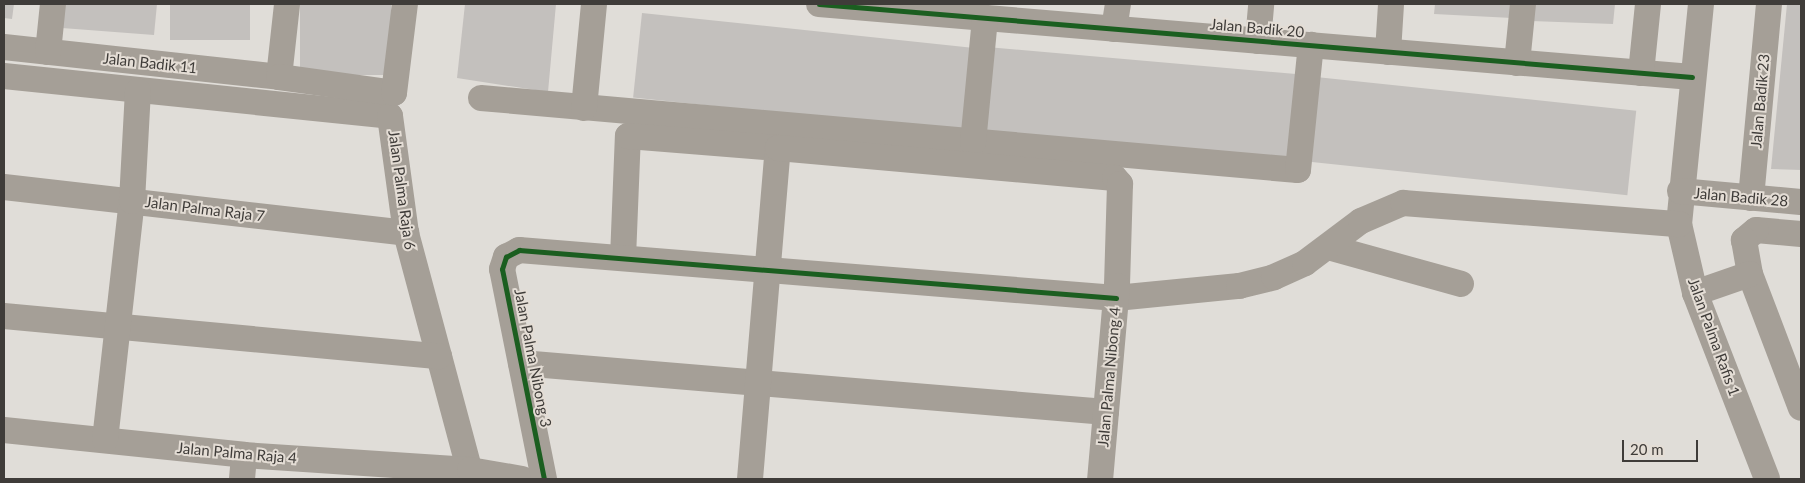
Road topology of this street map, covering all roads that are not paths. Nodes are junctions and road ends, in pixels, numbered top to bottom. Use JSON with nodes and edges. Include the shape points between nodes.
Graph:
{"nodes":[{"id":1,"x":53,"y":4,"type":"edge"},
{"id":2,"x":287,"y":4,"type":"edge"},
{"id":3,"x":405,"y":4,"type":"edge"},
{"id":4,"x":594,"y":4,"type":"edge"},
{"id":5,"x":819,"y":4,"type":"edge"},
{"id":6,"x":1261,"y":4,"type":"edge"},
{"id":7,"x":1391,"y":4,"type":"edge"},
{"id":8,"x":1523,"y":4,"type":"edge"},
{"id":9,"x":1648,"y":4,"type":"edge"},
{"id":10,"x":1701,"y":4,"type":"edge"},
{"id":11,"x":1770,"y":4,"type":"edge"},
{"id":12,"x":1116,"y":16,"type":"edge"},
{"id":13,"x":985,"y":18,"type":"junction"},
{"id":14,"x":1258,"y":41,"type":"junction"},
{"id":15,"x":1311,"y":45,"type":"junction"},
{"id":16,"x":4,"y":47,"type":"edge"},
{"id":17,"x":48,"y":52,"type":"junction"},
{"id":18,"x":1388,"y":52,"type":"junction"},
{"id":19,"x":1516,"y":62,"type":"junction"},
{"id":20,"x":280,"y":69,"type":"junction"},
{"id":21,"x":1641,"y":73,"type":"junction"},
{"id":22,"x":4,"y":76,"type":"edge"},
{"id":23,"x":1692,"y":77,"type":"junction"},
{"id":24,"x":138,"y":91,"type":"junction"},
{"id":25,"x":481,"y":98,"type":"dead end"},
{"id":26,"x":584,"y":108,"type":"junction"},
{"id":27,"x":973,"y":143,"type":"junction"},
{"id":28,"x":778,"y":148,"type":"junction"},
{"id":29,"x":4,"y":187,"type":"edge"},
{"id":30,"x":1680,"y":191,"type":"junction"},
{"id":31,"x":1751,"y":198,"type":"junction"},
{"id":32,"x":132,"y":201,"type":"junction"},
{"id":33,"x":1801,"y":202,"type":"edge"},
{"id":34,"x":1679,"y":224,"type":"junction"},
{"id":35,"x":406,"y":233,"type":"junction"},
{"id":36,"x":1801,"y":234,"type":"edge"},
{"id":37,"x":1328,"y":247,"type":"junction"},
{"id":38,"x":623,"y":258,"type":"junction"},
{"id":39,"x":768,"y":270,"type":"junction"},
{"id":40,"x":1750,"y":274,"type":"junction"},
{"id":41,"x":1461,"y":284,"type":"dead end"},
{"id":42,"x":1695,"y":293,"type":"junction"},
{"id":43,"x":1116,"y":298,"type":"junction"},
{"id":44,"x":4,"y":316,"type":"edge"},
{"id":45,"x":118,"y":327,"type":"junction"},
{"id":46,"x":439,"y":356,"type":"junction"},
{"id":47,"x":521,"y":363,"type":"junction"},
{"id":48,"x":758,"y":383,"type":"junction"},
{"id":49,"x":1801,"y":408,"type":"edge"},
{"id":50,"x":1106,"y":412,"type":"junction"},
{"id":51,"x":4,"y":430,"type":"edge"},
{"id":52,"x":105,"y":440,"type":"junction"},
{"id":53,"x":243,"y":467,"type":"edge"},
{"id":54,"x":471,"y":475,"type":"edge"},
{"id":55,"x":522,"y":479,"type":"edge"},
{"id":56,"x":544,"y":479,"type":"edge"},
{"id":57,"x":750,"y":479,"type":"edge"},
{"id":58,"x":1100,"y":479,"type":"edge"},
{"id":59,"x":1767,"y":479,"type":"edge"}],
"edges":[{"from":1,"to":17,"type":"street"},
{"from":2,"to":20,"type":"street"},
{"from":3,"to":20,"type":"street","name":"Jalan Badik 11","via":[[394,93]]},
{"from":4,"to":26,"type":"street"},
{"from":5,"to":13,"type":"street","name":"Jalan Badik 20"},
{"from":6,"to":14,"type":"street"},
{"from":7,"to":18,"type":"street"},
{"from":8,"to":19,"type":"street"},
{"from":9,"to":21,"type":"street"},
{"from":10,"to":23,"type":"street","name":"Jalan Palma Rafis 1"},
{"from":11,"to":31,"type":"street","name":"Jalan Badik 23"},
{"from":12,"to":13,"type":"street","name":"Jalan Badik 20"},
{"from":12,"to":14,"type":"street","name":"Jalan Badik 20"},
{"from":13,"to":27,"type":"street"},
{"from":14,"to":15,"type":"street","name":"Jalan Badik 20"},
{"from":15,"to":18,"type":"street","name":"Jalan Badik 20"},
{"from":15,"to":27,"type":"street","via":[[1298,170]]},
{"from":16,"to":17,"type":"street","name":"Jalan Badik 11"},
{"from":17,"to":20,"type":"street","name":"Jalan Badik 11"},
{"from":18,"to":19,"type":"street","name":"Jalan Badik 20"},
{"from":19,"to":21,"type":"street","name":"Jalan Badik 20"},
{"from":21,"to":23,"type":"street","name":"Jalan Badik 20"},
{"from":22,"to":24,"type":"street"},
{"from":23,"to":30,"type":"street","name":"Jalan Palma Rafis 1"},
{"from":24,"to":32,"type":"street"},
{"from":24,"to":35,"type":"street","name":"Jalan Palma Raja 6","via":[[390,116]]},
{"from":25,"to":26,"type":"street"},
{"from":26,"to":27,"type":"street"},
{"from":28,"to":38,"type":"street","via":[[628,136]]},
{"from":28,"to":39,"type":"street"},
{"from":28,"to":43,"type":"street","name":"Jalan Palma Nibong 4","via":[[1106,176],[1120,184]]},
{"from":29,"to":32,"type":"street","name":"Jalan Palma Raja 7"},
{"from":30,"to":31,"type":"street","name":"Jalan Badik 28"},
{"from":30,"to":34,"type":"street","name":"Jalan Palma Rafis 1"},
{"from":31,"to":33,"type":"street","name":"Jalan Badik 28"},
{"from":32,"to":35,"type":"street","name":"Jalan Palma Raja 7"},
{"from":32,"to":45,"type":"street"},
{"from":34,"to":37,"type":"street","via":[[1403,203],[1361,221]]},
{"from":34,"to":42,"type":"street","name":"Jalan Palma Rafis 1"},
{"from":35,"to":46,"type":"street","name":"Jalan Palma Raja 6"},
{"from":36,"to":40,"type":"street","via":[[1765,230],[1748,234],[1744,240]]},
{"from":37,"to":41,"type":"street"},
{"from":37,"to":43,"type":"street","via":[[1305,263],[1248,284]]},
{"from":38,"to":39,"type":"street"},
{"from":38,"to":47,"type":"street","name":"Jalan Palma Nibong 3","via":[[519,250],[506,257],[502,269]]},
{"from":39,"to":43,"type":"street"},
{"from":39,"to":48,"type":"street"},
{"from":40,"to":42,"type":"street"},
{"from":40,"to":49,"type":"street"},
{"from":42,"to":59,"type":"street","name":"Jalan Palma Rafis 1"},
{"from":43,"to":50,"type":"street","name":"Jalan Palma Nibong 4"},
{"from":44,"to":45,"type":"street"},
{"from":45,"to":46,"type":"street"},
{"from":45,"to":52,"type":"street"},
{"from":46,"to":54,"type":"street","name":"Jalan Palma Raja 6"},
{"from":47,"to":48,"type":"street"},
{"from":47,"to":56,"type":"street","name":"Jalan Palma Nibong 3"},
{"from":48,"to":50,"type":"street"},
{"from":48,"to":57,"type":"street"},
{"from":50,"to":58,"type":"street","name":"Jalan Palma Nibong 4"},
{"from":51,"to":52,"type":"street","name":"Jalan Palma Raja 4"},
{"from":52,"to":53,"type":"street","name":"Jalan Palma Raja 4"},
{"from":53,"to":54,"type":"street","name":"Jalan Palma Raja 4"},
{"from":54,"to":55,"type":"street","name":"Jalan Palma Raja 4"}]}
